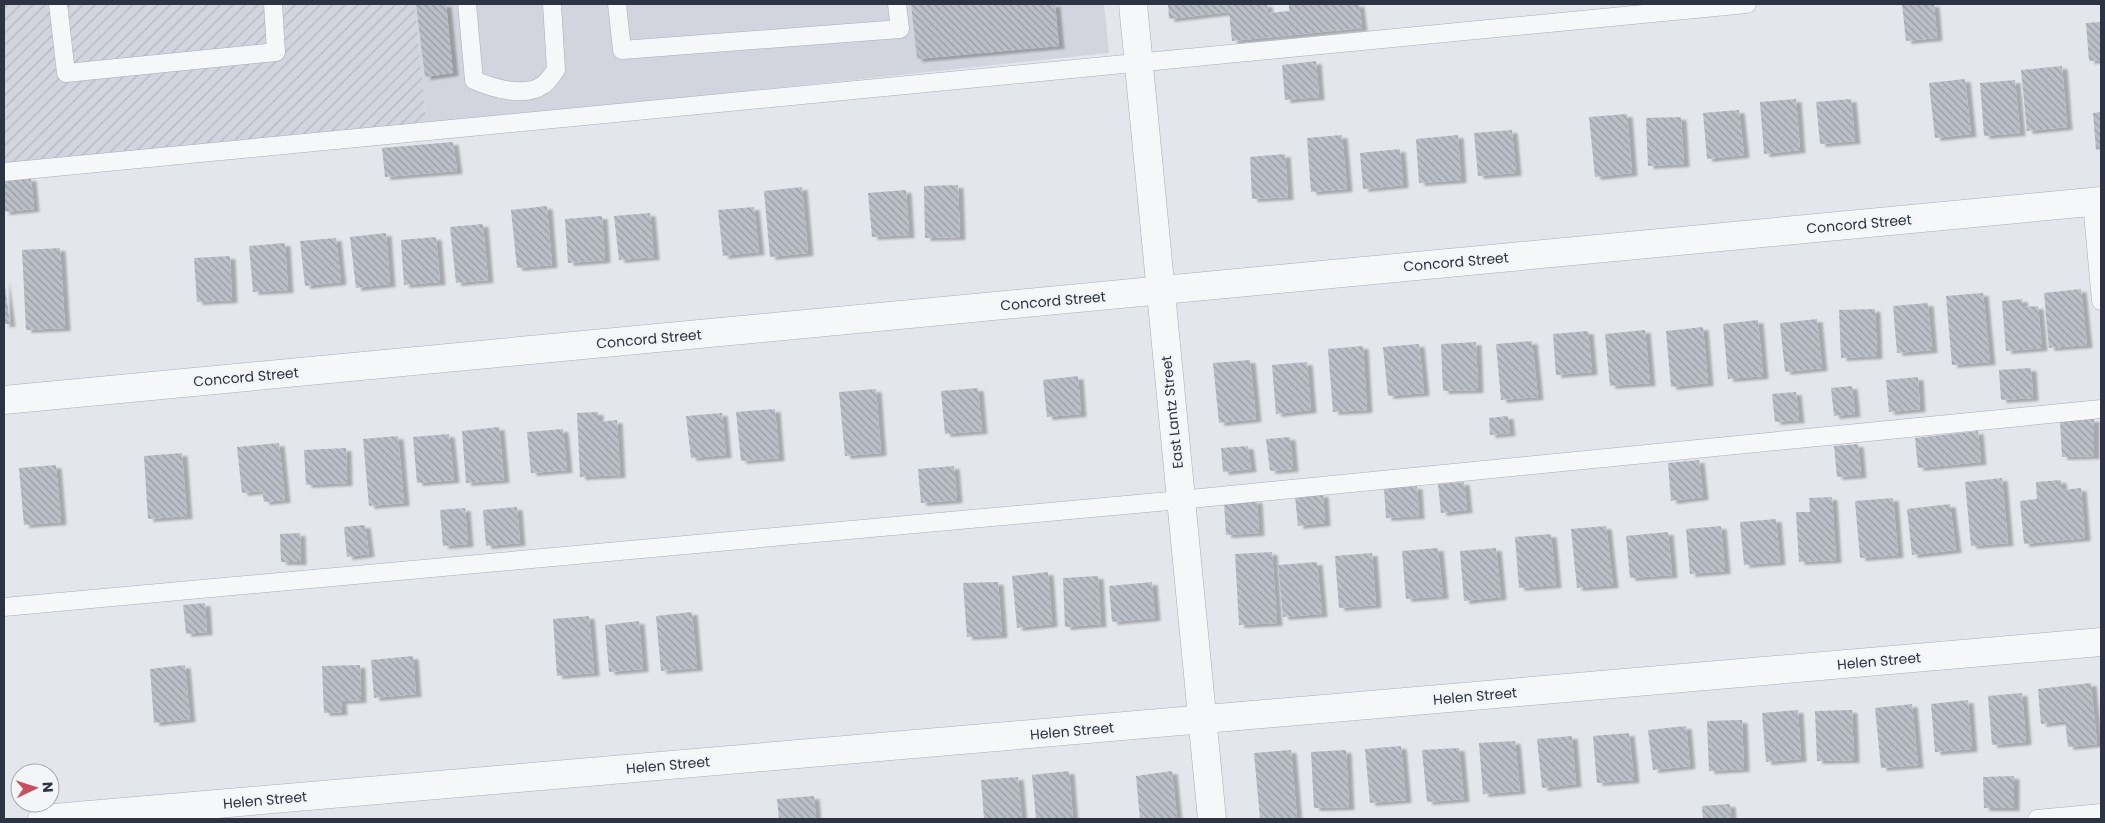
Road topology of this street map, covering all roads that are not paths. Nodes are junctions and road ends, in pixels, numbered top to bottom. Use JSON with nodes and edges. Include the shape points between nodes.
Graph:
{"nodes":[{"id":1,"x":58,"y":4,"type":"edge"},
{"id":2,"x":273,"y":4,"type":"edge"},
{"id":3,"x":467,"y":4,"type":"edge"},
{"id":4,"x":552,"y":4,"type":"edge"},
{"id":5,"x":617,"y":4,"type":"edge"},
{"id":6,"x":897,"y":4,"type":"edge"},
{"id":7,"x":1133,"y":4,"type":"edge"},
{"id":8,"x":1747,"y":4,"type":"edge"},
{"id":9,"x":1139,"y":63,"type":"junction"},
{"id":10,"x":4,"y":172,"type":"edge"},
{"id":11,"x":2097,"y":202,"type":"edge"},
{"id":12,"x":1160,"y":291,"type":"junction"},
{"id":13,"x":2101,"y":301,"type":"edge"},
{"id":14,"x":4,"y":400,"type":"edge"},
{"id":15,"x":2101,"y":409,"type":"edge"},
{"id":16,"x":1180,"y":500,"type":"junction"},
{"id":17,"x":4,"y":607,"type":"edge"},
{"id":18,"x":2101,"y":642,"type":"edge"},
{"id":19,"x":1202,"y":719,"type":"junction"},
{"id":20,"x":2101,"y":813,"type":"edge"},
{"id":21,"x":42,"y":819,"type":"edge"},
{"id":22,"x":1212,"y":819,"type":"edge"},
{"id":23,"x":2038,"y":819,"type":"edge"}],
"edges":[{"from":1,"to":2,"type":"lane","via":[[66,73],[276,52]]},
{"from":3,"to":4,"type":"lane","via":[[474,80],[491,88],[522,91],[542,86],[556,70]]},
{"from":5,"to":6,"type":"lane","via":[[622,50],[900,29]]},
{"from":7,"to":9,"type":"street","name":"East Lantz Street"},
{"from":8,"to":9,"type":"lane"},
{"from":9,"to":10,"type":"lane"},
{"from":9,"to":12,"type":"street","name":"East Lantz Street"},
{"from":11,"to":12,"type":"street","name":"Concord Street"},
{"from":11,"to":13,"type":"lane"},
{"from":12,"to":14,"type":"street","name":"Concord Street"},
{"from":12,"to":16,"type":"street","name":"East Lantz Street"},
{"from":15,"to":16,"type":"lane"},
{"from":16,"to":17,"type":"lane"},
{"from":16,"to":19,"type":"street","name":"East Lantz Street"},
{"from":18,"to":19,"type":"street","name":"Helen Street"},
{"from":19,"to":21,"type":"street","name":"Helen Street"},
{"from":19,"to":22,"type":"street","name":"East Lantz Street"},
{"from":20,"to":23,"type":"lane"}]}
